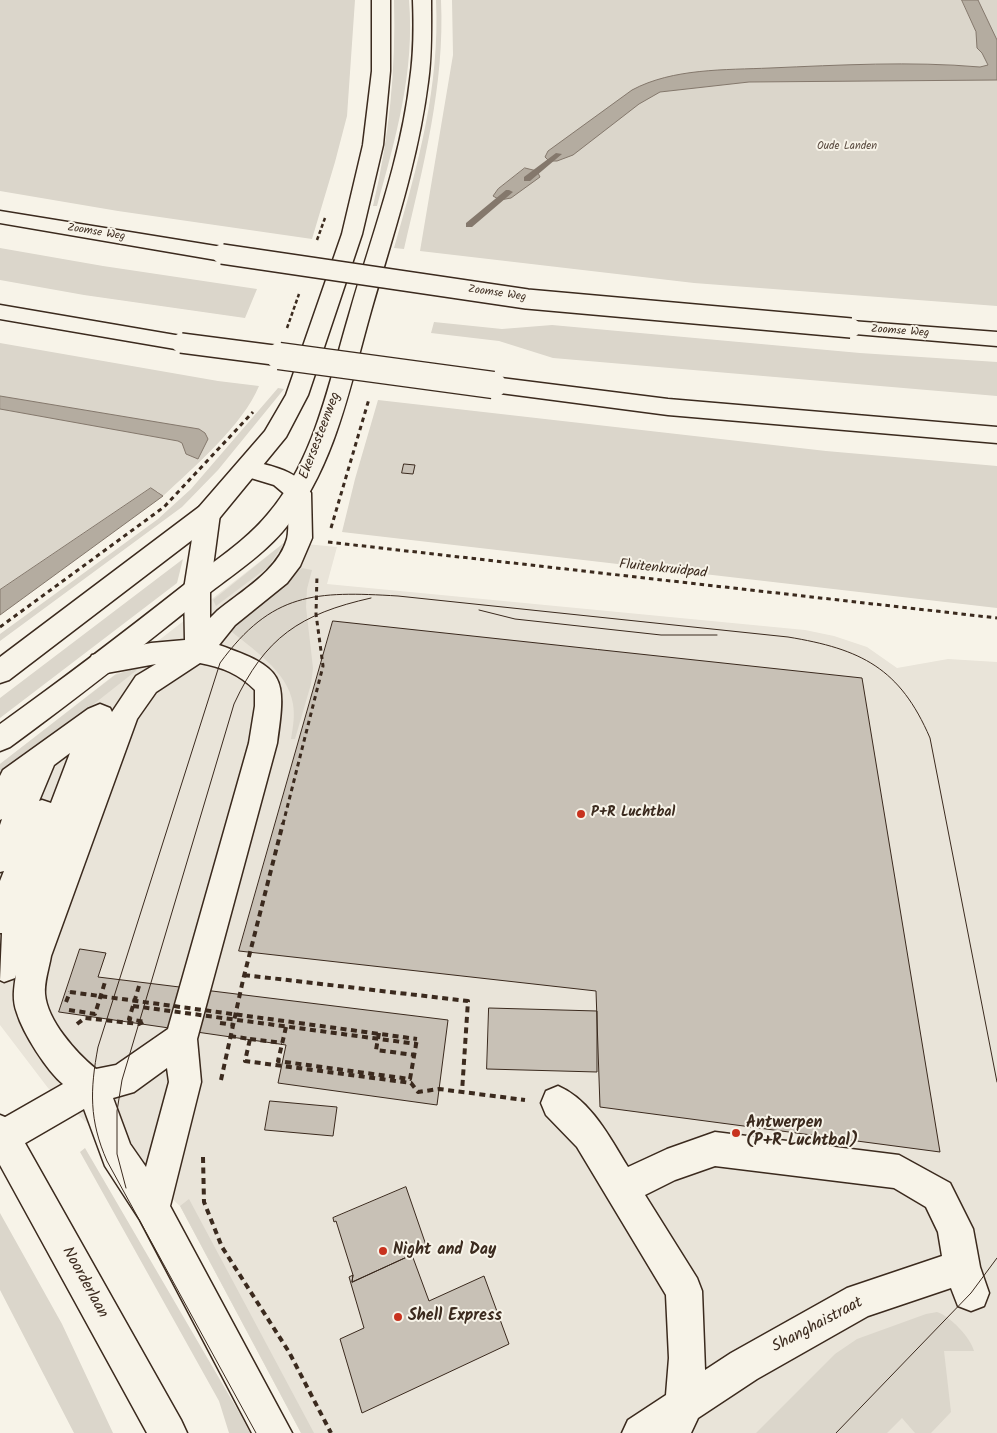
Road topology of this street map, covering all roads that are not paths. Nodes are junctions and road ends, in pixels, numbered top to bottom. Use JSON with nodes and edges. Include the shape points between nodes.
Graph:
{"nodes":[{"id":1,"x":381,"y":0,"type":"edge"},
{"id":2,"x":422,"y":0,"type":"edge"},
{"id":3,"x":0,"y":217,"type":"edge"},
{"id":4,"x":0,"y":312,"type":"edge"},
{"id":5,"x":997,"y":339,"type":"edge"},
{"id":6,"x":997,"y":435,"type":"edge"},
{"id":7,"x":249,"y":469,"type":"junction"},
{"id":8,"x":299,"y":492,"type":"junction"},
{"id":9,"x":208,"y":514,"type":"junction"},
{"id":10,"x":197,"y":589,"type":"junction"},
{"id":11,"x":198,"y":651,"type":"junction"},
{"id":12,"x":101,"y":663,"type":"junction"},
{"id":13,"x":0,"y":672,"type":"edge"},
{"id":14,"x":146,"y":684,"type":"junction"},
{"id":15,"x":98,"y":717,"type":"junction"},
{"id":16,"x":73,"y":735,"type":"junction"},
{"id":17,"x":3,"y":738,"type":"edge"},
{"id":18,"x":44,"y":755,"type":"junction"},
{"id":19,"x":0,"y":807,"type":"edge"},
{"id":20,"x":0,"y":859,"type":"edge"},
{"id":21,"x":0,"y":919,"type":"edge"},
{"id":22,"x":2,"y":964,"type":"edge"},
{"id":23,"x":32,"y":1012,"type":"junction"},
{"id":24,"x":175,"y":1024,"type":"junction"},
{"id":25,"x":92,"y":1086,"type":"junction"},
{"id":26,"x":558,"y":1104,"type":"road end"},
{"id":27,"x":1,"y":1135,"type":"edge"},
{"id":28,"x":622,"y":1189,"type":"junction"},
{"id":29,"x":152,"y":1208,"type":"junction"},
{"id":30,"x":677,"y":1420,"type":"edge"},
{"id":31,"x":168,"y":1433,"type":"edge"},
{"id":32,"x":273,"y":1433,"type":"edge"},
{"id":33,"x":641,"y":1433,"type":"edge"}],
"edges":[{"from":1,"to":7,"type":"main road","via":[[381,71],[373,145],[352,234],[297,396],[274,437]]},
{"from":2,"to":8,"type":"main road","name":"Ekersesteenweg","via":[[422,53],[408,146],[322,441]]},
{"from":3,"to":5,"type":"main road","name":"Zoomse Weg","bridge":true,"via":[[527,299]]},
{"from":4,"to":6,"type":"main road","bridge":true,"via":[[181,344],[668,407]]},
{"from":7,"to":8,"type":"main road","via":[[282,478]]},
{"from":7,"to":9,"type":"main road"},
{"from":8,"to":10,"type":"main road","name":"Ekersesteenweg","via":[[277,521],[254,543]]},
{"from":8,"to":11,"type":"main road","via":[[300,538],[291,559],[278,576],[226,618]]},
{"from":9,"to":10,"type":"main road"},
{"from":9,"to":13,"type":"main road"},
{"from":10,"to":11,"type":"main road"},
{"from":10,"to":12,"type":"main road","name":"Ekersesteenweg"},
{"from":11,"to":12,"type":"main road","via":[[147,654]]},
{"from":11,"to":14,"type":"main road"},
{"from":11,"to":24,"type":"main road","via":[[224,657],[250,669],[268,686],[269,706],[263,743]]},
{"from":12,"to":17,"type":"main road","name":"Ekersesteenweg"},
{"from":14,"to":15,"type":"main road"},
{"from":14,"to":23,"type":"main road","via":[[126,714],[35,956],[29,992]]},
{"from":15,"to":16,"type":"main road"},
{"from":15,"to":22,"type":"main road"},
{"from":16,"to":18,"type":"main road"},
{"from":16,"to":21,"type":"main road"},
{"from":18,"to":19,"type":"main road","via":[[13,779]]},
{"from":18,"to":20,"type":"main road"},
{"from":22,"to":23,"type":"main road"},
{"from":23,"to":25,"type":"main road","via":[[70,1069]]},
{"from":24,"to":25,"type":"main road","via":[[122,1080]]},
{"from":24,"to":29,"type":"main road","via":[[185,1082]]},
{"from":25,"to":27,"type":"main road"},
{"from":25,"to":29,"type":"main road","via":[[117,1154]]},
{"from":26,"to":28,"type":"main road","via":[[589,1135]]},
{"from":27,"to":31,"type":"main road","name":"Noorderlaan"},
{"from":28,"to":30,"type":"main road","via":[[684,1292],[688,1358]]},
{"from":28,"to":30,"type":"main road","name":"Shanghaistraat","via":[[667,1166],[715,1149],[899,1172],[938,1195],[955,1229],[966,1280],[860,1301],[744,1366]]},
{"from":29,"to":32,"type":"main road"},
{"from":30,"to":33,"type":"main road","name":"Shanghaistraat"}]}
